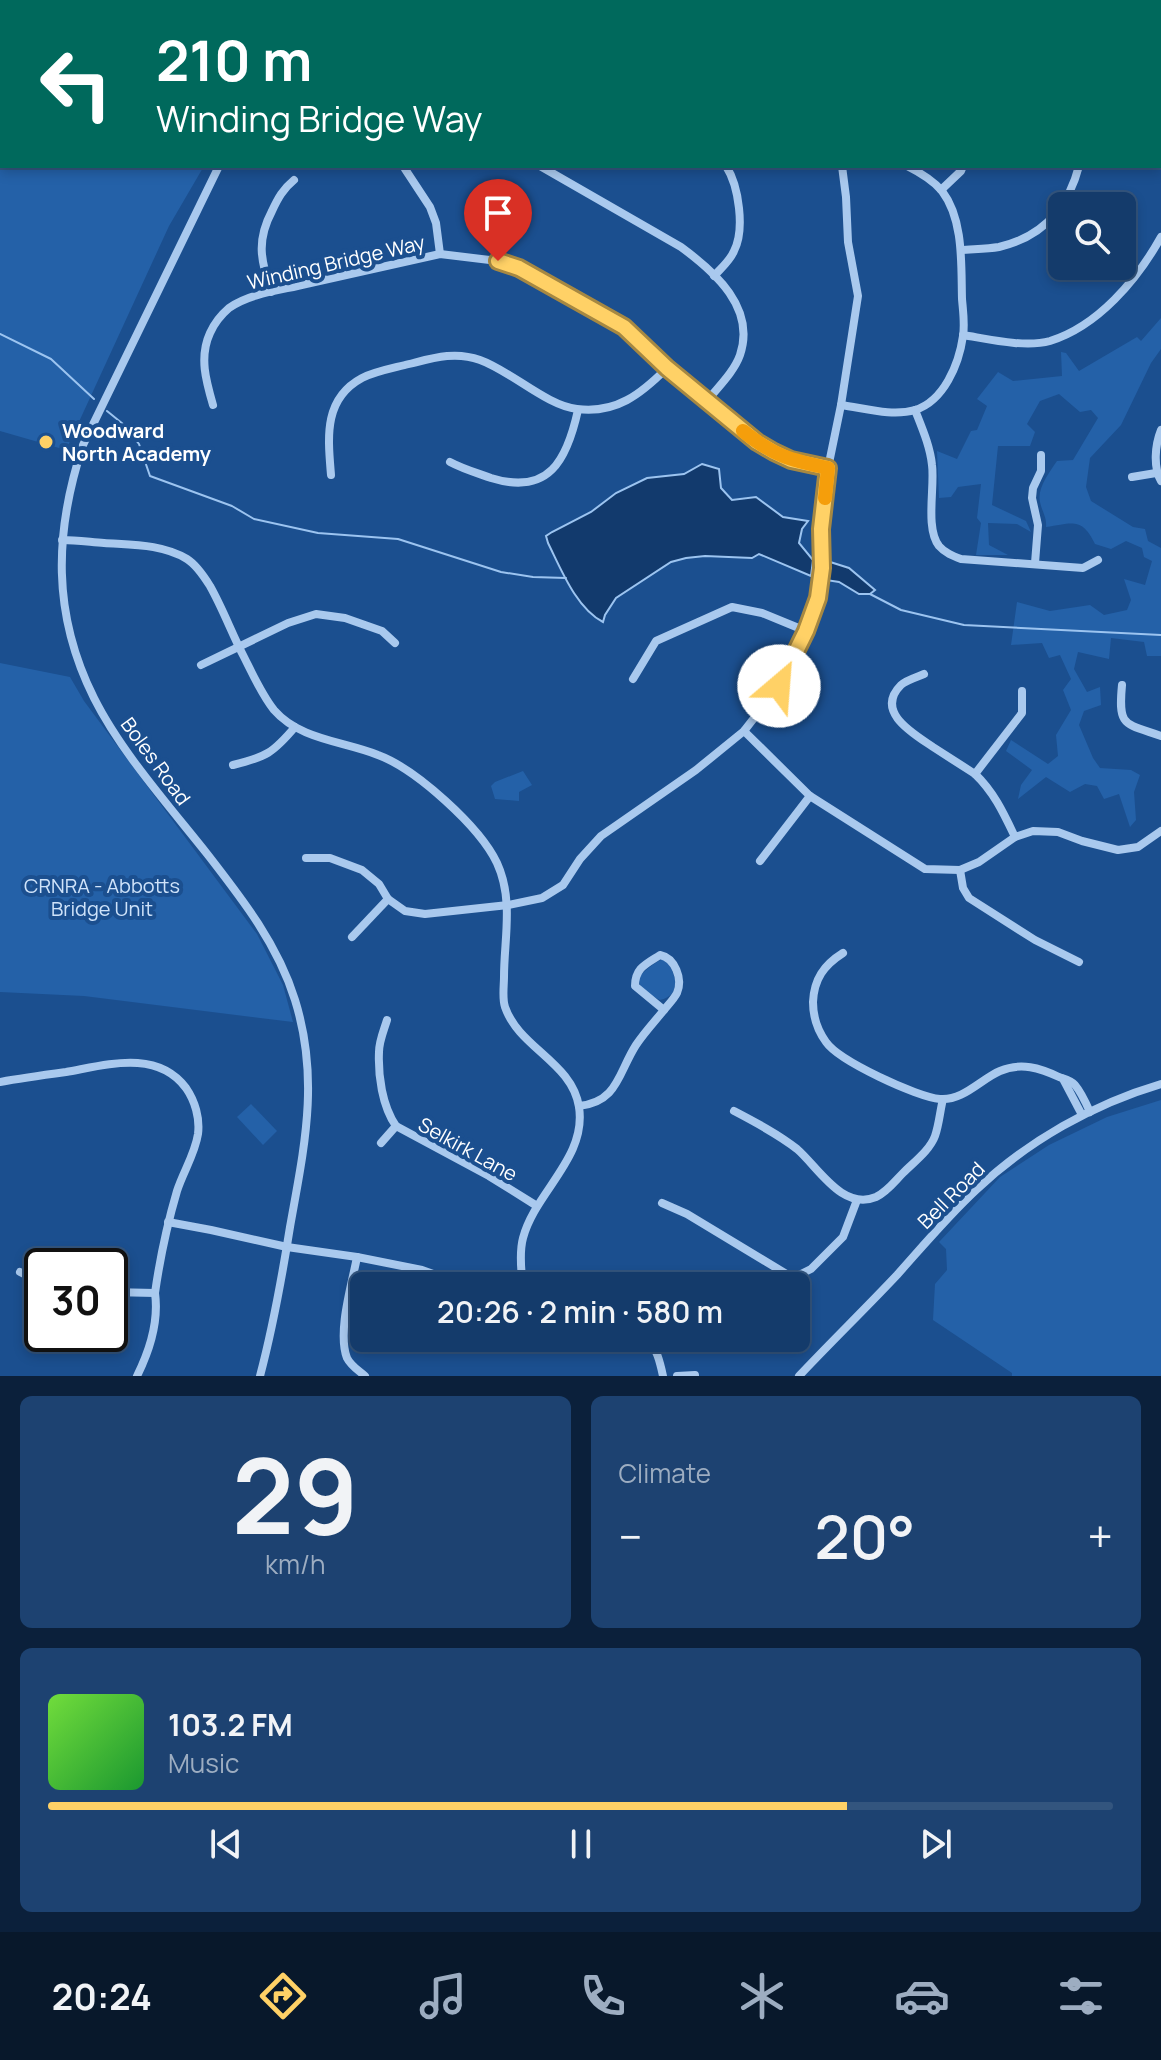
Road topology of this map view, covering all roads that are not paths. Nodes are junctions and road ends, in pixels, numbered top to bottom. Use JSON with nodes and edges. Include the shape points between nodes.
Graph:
{"nodes":[{"id":1,"x":218,"y":168,"type":"edge"},
{"id":2,"x":543,"y":168,"type":"edge"},
{"id":3,"x":727,"y":168,"type":"edge"},
{"id":4,"x":842,"y":168,"type":"edge"},
{"id":5,"x":911,"y":168,"type":"edge"},
{"id":6,"x":962,"y":168,"type":"edge"},
{"id":7,"x":1078,"y":168,"type":"edge"},
{"id":8,"x":405,"y":169,"type":"dead end"},
{"id":9,"x":294,"y":180,"type":"dead end"},
{"id":10,"x":941,"y":190,"type":"junction"},
{"id":11,"x":1161,"y":237,"type":"edge"},
{"id":12,"x":961,"y":250,"type":"junction"},
{"id":13,"x":440,"y":254,"type":"junction"},
{"id":14,"x":714,"y":276,"type":"junction"},
{"id":15,"x":271,"y":292,"type":"junction"},
{"id":16,"x":963,"y":335,"type":"junction"},
{"id":17,"x":667,"y":368,"type":"junction"},
{"id":18,"x":707,"y":401,"type":"junction"},
{"id":19,"x":213,"y":405,"type":"dead end"},
{"id":20,"x":841,"y":405,"type":"junction"},
{"id":21,"x":578,"y":410,"type":"junction"},
{"id":22,"x":915,"y":410,"type":"junction"},
{"id":23,"x":1161,"y":430,"type":"edge"},
{"id":24,"x":1041,"y":455,"type":"dead end"},
{"id":25,"x":450,"y":462,"type":"dead end"},
{"id":26,"x":828,"y":468,"type":"junction"},
{"id":27,"x":331,"y":475,"type":"dead end"},
{"id":28,"x":1132,"y":477,"type":"dead end"},
{"id":29,"x":1159,"y":477,"type":"edge"},
{"id":30,"x":62,"y":540,"type":"junction"},
{"id":31,"x":1098,"y":560,"type":"dead end"},
{"id":32,"x":1035,"y":563,"type":"junction"},
{"id":33,"x":806,"y":631,"type":"junction"},
{"id":34,"x":395,"y":643,"type":"dead end"},
{"id":35,"x":239,"y":647,"type":"junction"},
{"id":36,"x":201,"y":665,"type":"dead end"},
{"id":37,"x":924,"y":674,"type":"dead end"},
{"id":38,"x":633,"y":679,"type":"dead end"},
{"id":39,"x":1122,"y":685,"type":"dead end"},
{"id":40,"x":1022,"y":691,"type":"dead end"},
{"id":41,"x":295,"y":727,"type":"junction"},
{"id":42,"x":744,"y":731,"type":"junction"},
{"id":43,"x":1161,"y":736,"type":"edge"},
{"id":44,"x":233,"y":765,"type":"dead end"},
{"id":45,"x":975,"y":774,"type":"junction"},
{"id":46,"x":810,"y":796,"type":"junction"},
{"id":47,"x":1161,"y":831,"type":"edge"},
{"id":48,"x":1015,"y":837,"type":"junction"},
{"id":49,"x":306,"y":858,"type":"dead end"},
{"id":50,"x":760,"y":861,"type":"dead end"},
{"id":51,"x":960,"y":870,"type":"junction"},
{"id":52,"x":388,"y":899,"type":"junction"},
{"id":53,"x":508,"y":905,"type":"junction"},
{"id":54,"x":352,"y":937,"type":"dead end"},
{"id":55,"x":843,"y":953,"type":"dead end"},
{"id":56,"x":1079,"y":962,"type":"dead end"},
{"id":57,"x":664,"y":1010,"type":"junction"},
{"id":58,"x":387,"y":1020,"type":"dead end"},
{"id":59,"x":0,"y":1082,"type":"edge"},
{"id":60,"x":1161,"y":1084,"type":"edge"},
{"id":61,"x":943,"y":1099,"type":"junction"},
{"id":62,"x":579,"y":1106,"type":"junction"},
{"id":63,"x":734,"y":1111,"type":"dead end"},
{"id":64,"x":1086,"y":1114,"type":"junction"},
{"id":65,"x":396,"y":1126,"type":"junction"},
{"id":66,"x":381,"y":1143,"type":"dead end"},
{"id":67,"x":857,"y":1200,"type":"junction"},
{"id":68,"x":662,"y":1203,"type":"dead end"},
{"id":69,"x":537,"y":1206,"type":"junction"},
{"id":70,"x":168,"y":1222,"type":"junction"},
{"id":71,"x":287,"y":1247,"type":"junction"},
{"id":72,"x":357,"y":1257,"type":"junction"},
{"id":73,"x":20,"y":1272,"type":"dead end"},
{"id":74,"x":428,"y":1272,"type":"edge"},
{"id":75,"x":521,"y":1272,"type":"edge"},
{"id":76,"x":24,"y":1274,"type":"edge"},
{"id":77,"x":128,"y":1292,"type":"edge"},
{"id":78,"x":155,"y":1293,"type":"junction"},
{"id":79,"x":656,"y":1352,"type":"edge"},
{"id":80,"x":695,"y":1375,"type":"edge"},
{"id":81,"x":137,"y":1376,"type":"edge"},
{"id":82,"x":260,"y":1376,"type":"edge"},
{"id":83,"x":365,"y":1376,"type":"edge"},
{"id":84,"x":663,"y":1376,"type":"edge"},
{"id":85,"x":677,"y":1376,"type":"edge"},
{"id":86,"x":799,"y":1376,"type":"edge"}],
"edges":[{"from":1,"to":30,"type":"street","name":"Boles Road","via":[[83,445]]},
{"from":2,"to":14,"type":"street","via":[[681,247]]},
{"from":3,"to":14,"type":"street","via":[[740,231],[733,254]]},
{"from":4,"to":20,"type":"street","via":[[858,296]]},
{"from":5,"to":10,"type":"street"},
{"from":6,"to":10,"type":"street"},
{"from":7,"to":12,"type":"street","via":[[1070,194],[1033,235],[998,247]]},
{"from":8,"to":13,"type":"street","via":[[430,207]]},
{"from":9,"to":15,"type":"street","via":[[264,225],[264,272]]},
{"from":10,"to":12,"type":"street"},
{"from":11,"to":16,"type":"street","via":[[1122,292],[1088,323],[1048,341],[1010,343]]},
{"from":12,"to":16,"type":"street"},
{"from":13,"to":15,"type":"street","name":"Winding Bridge Way"},
{"from":13,"to":17,"type":"street","name":"Winding Bridge Way","via":[[519,268],[624,327]]},
{"from":14,"to":18,"type":"street","via":[[738,307],[743,338],[734,367]]},
{"from":15,"to":19,"type":"street","name":"Winding Bridge Way","via":[[229,308],[210,333],[204,373]]},
{"from":16,"to":22,"type":"street","via":[[945,387]]},
{"from":17,"to":18,"type":"street","name":"Winding Bridge Way"},
{"from":17,"to":21,"type":"street","via":[[630,400]]},
{"from":18,"to":26,"type":"street","name":"Winding Bridge Way","via":[[774,452]]},
{"from":20,"to":22,"type":"street"},
{"from":20,"to":26,"type":"street"},
{"from":21,"to":25,"type":"street","via":[[557,464],[532,482],[505,482]]},
{"from":21,"to":27,"type":"street","via":[[478,359],[440,356],[363,378],[338,400],[328,438]]},
{"from":22,"to":32,"type":"street","via":[[933,465],[932,515],[938,545],[961,559]]},
{"from":23,"to":29,"type":"street","via":[[1156,449]]},
{"from":24,"to":32,"type":"street","via":[[1032,498],[1038,525]]},
{"from":26,"to":33,"type":"street","via":[[818,598]]},
{"from":28,"to":29,"type":"street"},
{"from":30,"to":35,"type":"street","via":[[157,547],[188,559],[209,584]]},
{"from":30,"to":71,"type":"street","name":"Boles Road","via":[[61,575],[71,638],[94,698],[270,941],[295,1000],[309,1097]]},
{"from":31,"to":32,"type":"street","via":[[1083,568]]},
{"from":33,"to":38,"type":"street","via":[[732,607],[656,641]]},
{"from":33,"to":42,"type":"street","via":[[779,686]]},
{"from":34,"to":35,"type":"street","via":[[382,631],[316,614]]},
{"from":35,"to":36,"type":"street"},
{"from":35,"to":41,"type":"street","via":[[275,710]]},
{"from":37,"to":45,"type":"street","via":[[902,684],[894,698],[896,718]]},
{"from":39,"to":43,"type":"street","via":[[1119,711],[1126,721]]},
{"from":40,"to":45,"type":"street","via":[[1022,713]]},
{"from":41,"to":44,"type":"street","via":[[263,757]]},
{"from":41,"to":53,"type":"street","via":[[409,770],[490,850]]},
{"from":42,"to":46,"type":"street"},
{"from":42,"to":53,"type":"street","via":[[601,836],[550,895]]},
{"from":45,"to":48,"type":"street","via":[[997,800]]},
{"from":46,"to":50,"type":"street"},
{"from":46,"to":51,"type":"street","via":[[925,869]]},
{"from":47,"to":48,"type":"street","via":[[1138,847],[1118,850],[1058,832]]},
{"from":48,"to":51,"type":"street"},
{"from":49,"to":52,"type":"street","via":[[330,858],[362,870]]},
{"from":51,"to":56,"type":"street","via":[[969,898]]},
{"from":52,"to":53,"type":"street","via":[[405,911],[425,914]]},
{"from":52,"to":54,"type":"street"},
{"from":53,"to":62,"type":"street","via":[[504,1004],[514,1027],[570,1082]]},
{"from":55,"to":61,"type":"street","via":[[820,974],[814,992],[813,1011],[827,1044],[872,1073]]},
{"from":57,"to":57,"type":"street","via":[[679,984],[673,962],[660,955],[639,968],[635,986]]},
{"from":57,"to":62,"type":"street","via":[[636,1045],[611,1091],[593,1105]]},
{"from":58,"to":65,"type":"street","name":"Selkirk Lane","via":[[379,1062],[384,1100]]},
{"from":59,"to":70,"type":"street","via":[[135,1062],[160,1068],[182,1082],[197,1110],[198,1135]]},
{"from":60,"to":64,"type":"street","name":"Bell Road"},
{"from":61,"to":64,"type":"street","via":[[1002,1070],[1028,1066],[1074,1083]]},
{"from":61,"to":67,"type":"street","via":[[936,1134],[923,1152],[886,1190]]},
{"from":62,"to":69,"type":"street","via":[[579,1133],[570,1155]]},
{"from":63,"to":67,"type":"street","via":[[797,1150],[826,1180]]},
{"from":64,"to":86,"type":"street","name":"Bell Road","via":[[1037,1142],[978,1188]]},
{"from":65,"to":66,"type":"street"},
{"from":65,"to":69,"type":"street","name":"Selkirk Lane"},
{"from":67,"to":68,"type":"street","via":[[843,1237],[811,1269],[788,1275]]},
{"from":69,"to":75,"type":"street","via":[[523,1238]]},
{"from":70,"to":71,"type":"street"},
{"from":70,"to":78,"type":"street"},
{"from":71,"to":72,"type":"street"},
{"from":71,"to":82,"type":"street","name":"Boles Road"},
{"from":72,"to":74,"type":"street"},
{"from":72,"to":83,"type":"street","via":[[344,1341],[351,1364]]},
{"from":73,"to":76,"type":"street"},
{"from":77,"to":78,"type":"street"},
{"from":78,"to":81,"type":"street","via":[[153,1332]]},
{"from":79,"to":84,"type":"street"},
{"from":80,"to":85,"type":"street"}]}
